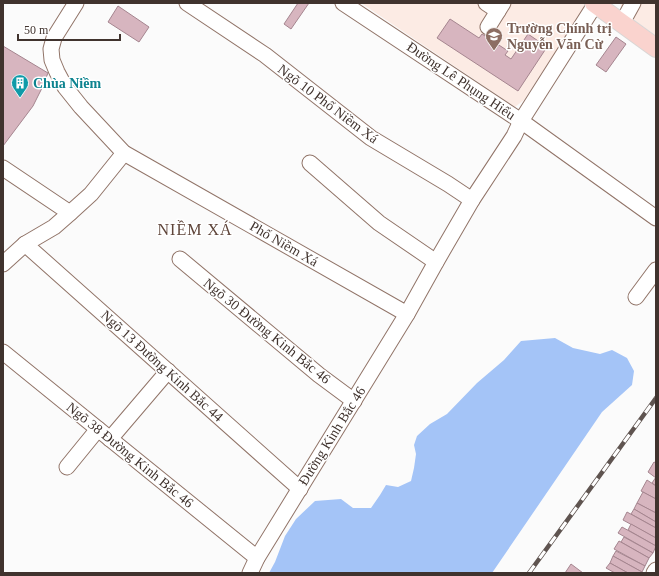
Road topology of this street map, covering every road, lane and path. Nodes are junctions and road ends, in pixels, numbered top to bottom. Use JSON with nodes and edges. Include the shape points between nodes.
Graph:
{"nodes":[{"id":1,"x":76,"y":3,"type":"edge"},
{"id":2,"x":187,"y":3,"type":"edge"},
{"id":3,"x":343,"y":3,"type":"edge"},
{"id":4,"x":595,"y":3,"type":"edge"},
{"id":5,"x":633,"y":3,"type":"edge"},
{"id":6,"x":496,"y":6,"type":"edge"},
{"id":7,"x":622,"y":23,"type":"junction"},
{"id":8,"x":488,"y":27,"type":"dead end"},
{"id":9,"x":656,"y":48,"type":"edge"},
{"id":10,"x":521,"y":121,"type":"junction"},
{"id":11,"x":124,"y":153,"type":"junction"},
{"id":12,"x":310,"y":164,"type":"dead end"},
{"id":13,"x":3,"y":168,"type":"edge"},
{"id":14,"x":472,"y":200,"type":"junction"},
{"id":15,"x":70,"y":213,"type":"junction"},
{"id":16,"x":656,"y":218,"type":"edge"},
{"id":17,"x":25,"y":244,"type":"junction"},
{"id":18,"x":180,"y":259,"type":"dead end"},
{"id":19,"x":436,"y":262,"type":"junction"},
{"id":20,"x":3,"y":264,"type":"edge"},
{"id":21,"x":656,"y":270,"type":"edge"},
{"id":22,"x":636,"y":297,"type":"dead end"},
{"id":23,"x":407,"y":314,"type":"junction"},
{"id":24,"x":3,"y":352,"type":"edge"},
{"id":25,"x":168,"y":371,"type":"junction"},
{"id":26,"x":354,"y":400,"type":"junction"},
{"id":27,"x":98,"y":429,"type":"junction"},
{"id":28,"x":110,"y":439,"type":"junction"},
{"id":29,"x":67,"y":467,"type":"dead end"},
{"id":30,"x":300,"y":489,"type":"junction"},
{"id":31,"x":257,"y":558,"type":"junction"},
{"id":32,"x":656,"y":570,"type":"edge"},
{"id":33,"x":250,"y":573,"type":"edge"},
{"id":34,"x":654,"y":573,"type":"edge"}],
"edges":[{"from":1,"to":11,"type":"street","name":"Phố Niềm Xá","via":[[54,38],[52,60],[65,87]]},
{"from":2,"to":14,"type":"street","name":"Ngõ 10 Phố Niềm Xá","via":[[265,55],[371,138]]},
{"from":3,"to":10,"type":"street","name":"Đường Lê Phụng Hiểu"},
{"from":4,"to":7,"type":"main road","name":"Đường Lê Phụng Hiểu"},
{"from":4,"to":10,"type":"street","name":"Đường Lê Phụng Hiểu"},
{"from":5,"to":7,"type":"street"},
{"from":6,"to":8,"type":"street"},
{"from":7,"to":9,"type":"main road","name":"Đường Lê Phụng Hiểu"},
{"from":10,"to":14,"type":"street","via":[[505,151]]},
{"from":10,"to":16,"type":"street"},
{"from":11,"to":15,"type":"street","via":[[91,194]]},
{"from":11,"to":23,"type":"street","name":"Phố Niềm Xá"},
{"from":12,"to":19,"type":"street","via":[[379,223]]},
{"from":13,"to":15,"type":"street"},
{"from":14,"to":19,"type":"street"},
{"from":15,"to":17,"type":"street"},
{"from":17,"to":20,"type":"street"},
{"from":17,"to":25,"type":"street","name":"Ngõ 13 Đường Kinh Bắc 44"},
{"from":18,"to":26,"type":"street","name":"Ngõ 30 Đường Kinh Bắc 46","via":[[319,375]]},
{"from":19,"to":23,"type":"street"},
{"from":21,"to":22,"type":"street"},
{"from":23,"to":26,"type":"street","name":"Đường Kinh Bắc 46"},
{"from":24,"to":27,"type":"street","name":"Ngõ 38 Đường Kinh Bắc 46"},
{"from":25,"to":28,"type":"street"},
{"from":25,"to":30,"type":"street","name":"Ngõ 13 Đường Kinh Bắc 44"},
{"from":26,"to":30,"type":"street","name":"Đường Kinh Bắc 46"},
{"from":27,"to":28,"type":"street","name":"Ngõ 38 Đường Kinh Bắc 46"},
{"from":27,"to":29,"type":"street"},
{"from":28,"to":31,"type":"street","name":"Ngõ 38 Đường Kinh Bắc 46"},
{"from":30,"to":31,"type":"street","name":"Đường Kinh Bắc 46"},
{"from":31,"to":33,"type":"street","name":"Đường Kinh Bắc 46"},
{"from":32,"to":34,"type":"street"}]}
